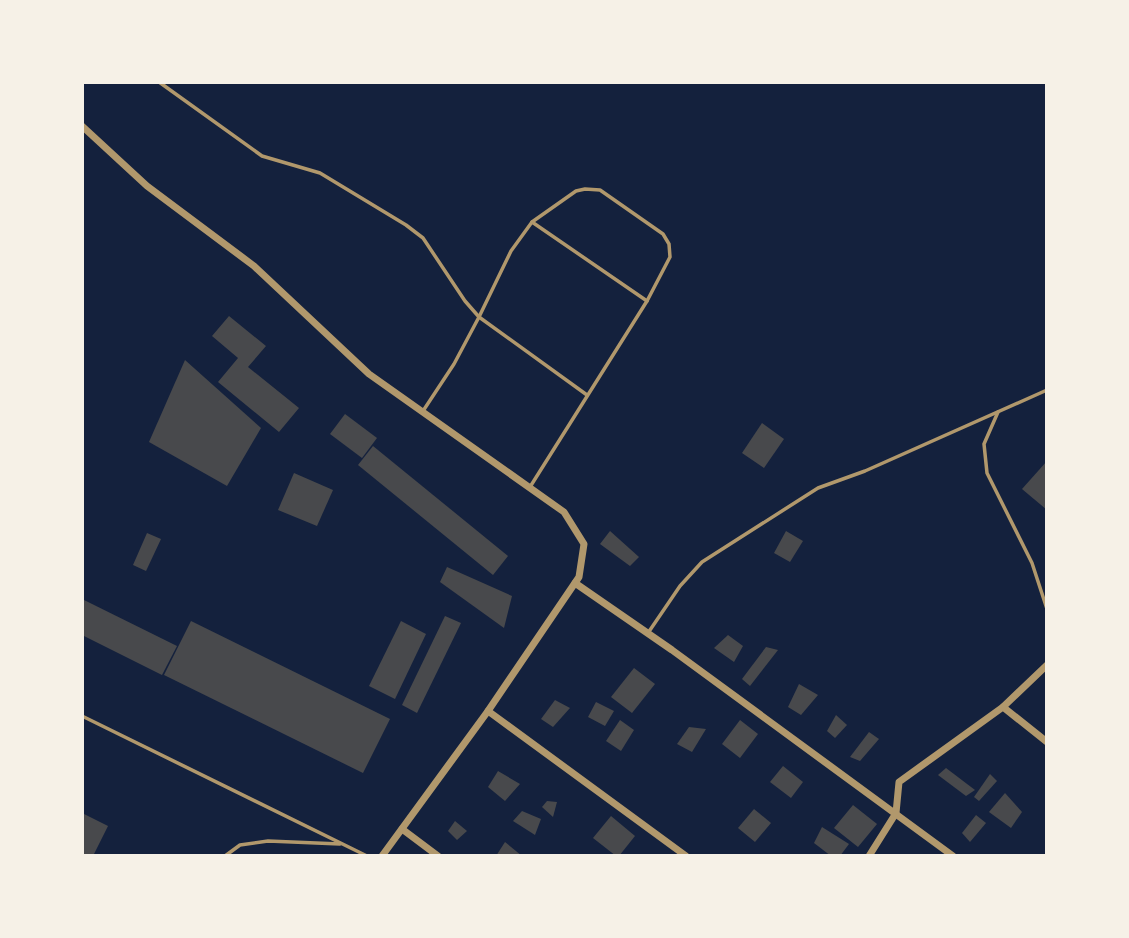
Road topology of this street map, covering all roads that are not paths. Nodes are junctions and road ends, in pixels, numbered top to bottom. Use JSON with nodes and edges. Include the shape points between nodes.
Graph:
{"nodes":[{"id":1,"x":159,"y":82,"type":"edge"},
{"id":2,"x":82,"y":127,"type":"edge"},
{"id":3,"x":531,"y":222,"type":"junction"},
{"id":4,"x":647,"y":301,"type":"junction"},
{"id":5,"x":478,"y":317,"type":"junction"},
{"id":6,"x":1047,"y":390,"type":"edge"},
{"id":7,"x":587,"y":395,"type":"junction"},
{"id":8,"x":423,"y":411,"type":"junction"},
{"id":9,"x":998,"y":412,"type":"junction"},
{"id":10,"x":530,"y":487,"type":"junction"},
{"id":11,"x":575,"y":583,"type":"junction"},
{"id":12,"x":1047,"y":610,"type":"edge"},
{"id":13,"x":648,"y":633,"type":"junction"},
{"id":14,"x":1047,"y":665,"type":"edge"},
{"id":15,"x":1003,"y":707,"type":"junction"},
{"id":16,"x":488,"y":711,"type":"junction"},
{"id":17,"x":82,"y":716,"type":"edge"},
{"id":18,"x":1047,"y":742,"type":"edge"},
{"id":19,"x":896,"y":813,"type":"junction"},
{"id":20,"x":402,"y":829,"type":"junction"},
{"id":21,"x":342,"y":844,"type":"junction"},
{"id":22,"x":225,"y":856,"type":"edge"},
{"id":23,"x":366,"y":856,"type":"edge"},
{"id":24,"x":382,"y":856,"type":"edge"},
{"id":25,"x":438,"y":856,"type":"edge"},
{"id":26,"x":686,"y":856,"type":"edge"},
{"id":27,"x":869,"y":856,"type":"edge"},
{"id":28,"x":953,"y":856,"type":"edge"}],
"edges":[{"from":1,"to":5,"type":"lane","via":[[262,156],[320,173],[406,225],[423,238]]},
{"from":2,"to":8,"type":"street","via":[[147,186],[254,266],[369,373]]},
{"from":3,"to":4,"type":"lane"},
{"from":3,"to":4,"type":"lane","via":[[576,191],[600,190],[663,234],[669,244],[670,257]]},
{"from":3,"to":5,"type":"lane"},
{"from":4,"to":7,"type":"lane"},
{"from":5,"to":7,"type":"lane"},
{"from":5,"to":8,"type":"lane"},
{"from":6,"to":9,"type":"lane"},
{"from":7,"to":10,"type":"lane"},
{"from":8,"to":10,"type":"street"},
{"from":9,"to":12,"type":"lane","via":[[984,444],[987,473],[1032,563]]},
{"from":9,"to":13,"type":"lane","via":[[818,488],[702,562]]},
{"from":10,"to":11,"type":"street","via":[[564,512],[584,544]]},
{"from":11,"to":13,"type":"street"},
{"from":11,"to":16,"type":"street"},
{"from":13,"to":19,"type":"street"},
{"from":14,"to":15,"type":"street"},
{"from":15,"to":18,"type":"street"},
{"from":15,"to":19,"type":"street","via":[[899,782]]},
{"from":16,"to":20,"type":"street"},
{"from":16,"to":26,"type":"street"},
{"from":17,"to":21,"type":"lane"},
{"from":19,"to":27,"type":"street"},
{"from":19,"to":28,"type":"street"},
{"from":20,"to":24,"type":"street"},
{"from":20,"to":25,"type":"street"},
{"from":21,"to":22,"type":"lane","via":[[268,841],[240,845]]},
{"from":21,"to":23,"type":"lane"}]}
